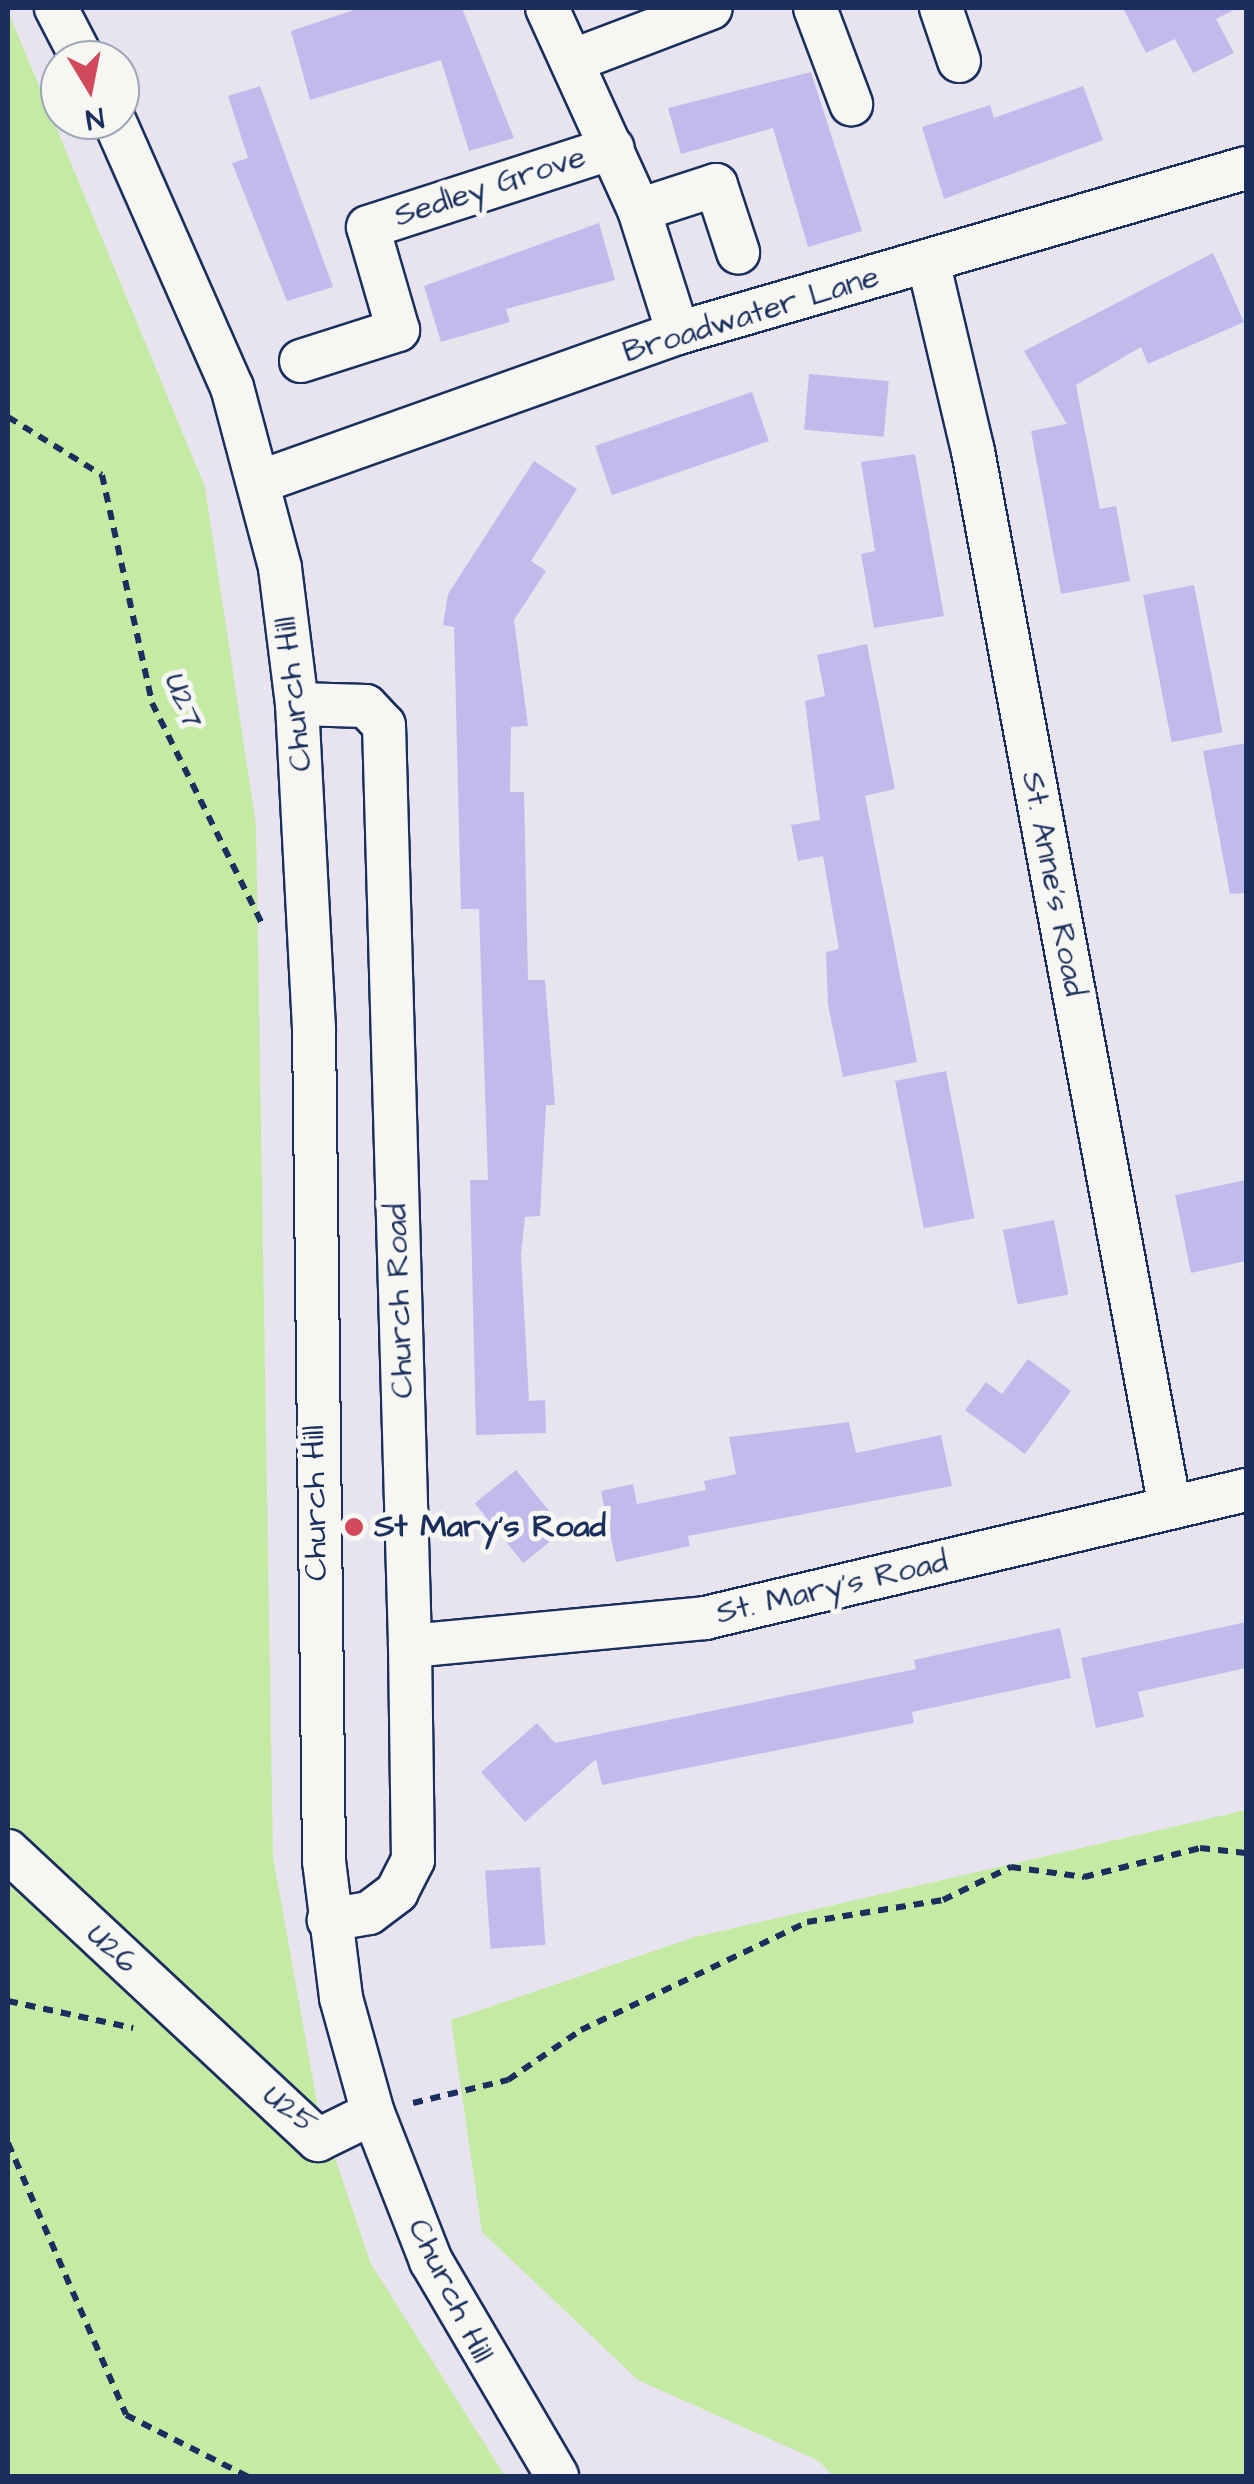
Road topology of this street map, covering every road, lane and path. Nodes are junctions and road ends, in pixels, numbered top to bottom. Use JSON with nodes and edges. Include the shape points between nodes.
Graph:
{"nodes":[{"id":1,"x":56,"y":8,"type":"edge"},
{"id":2,"x":546,"y":8,"type":"edge"},
{"id":3,"x":711,"y":8,"type":"edge"},
{"id":4,"x":815,"y":8,"type":"edge"},
{"id":5,"x":941,"y":8,"type":"edge"},
{"id":6,"x":73,"y":40,"type":"edge"},
{"id":7,"x":577,"y":59,"type":"junction"},
{"id":8,"x":959,"y":62,"type":"dead end"},
{"id":9,"x":852,"y":104,"type":"dead end"},
{"id":10,"x":123,"y":140,"type":"edge"},
{"id":11,"x":613,"y":148,"type":"junction"},
{"id":12,"x":1246,"y":168,"type":"edge"},
{"id":13,"x":638,"y":210,"type":"junction"},
{"id":14,"x":738,"y":252,"type":"dead end"},
{"id":15,"x":928,"y":261,"type":"junction"},
{"id":16,"x":678,"y":333,"type":"junction"},
{"id":17,"x":301,"y":361,"type":"dead end"},
{"id":18,"x":8,"y":417,"type":"edge"},
{"id":19,"x":262,"y":482,"type":"junction"},
{"id":20,"x":298,"y":704,"type":"junction"},
{"id":21,"x":272,"y":942,"type":"dead end"},
{"id":22,"x":1246,"y":1490,"type":"edge"},
{"id":23,"x":1170,"y":1508,"type":"junction"},
{"id":24,"x":410,"y":1646,"type":"junction"},
{"id":25,"x":8,"y":1851,"type":"edge"},
{"id":26,"x":1246,"y":1853,"type":"edge"},
{"id":27,"x":328,"y":1920,"type":"junction"},
{"id":28,"x":8,"y":2000,"type":"edge"},
{"id":29,"x":141,"y":2030,"type":"dead end"},
{"id":30,"x":217,"y":2046,"type":"joint"},
{"id":31,"x":373,"y":2113,"type":"junction"},
{"id":32,"x":8,"y":2143,"type":"edge"},
{"id":33,"x":247,"y":2476,"type":"edge"},
{"id":34,"x":557,"y":2476,"type":"edge"}],
"edges":[{"from":1,"to":6,"type":"street"},
{"from":2,"to":7,"type":"street","name":"Sedley Grove"},
{"from":3,"to":7,"type":"street"},
{"from":4,"to":9,"type":"street"},
{"from":5,"to":8,"type":"street"},
{"from":7,"to":11,"type":"street","name":"Sedley Grove"},
{"from":10,"to":19,"type":"street","name":"Church Hill","via":[[189,278]]},
{"from":11,"to":13,"type":"street","name":"Sedley Grove"},
{"from":11,"to":17,"type":"street","name":"Sedley Grove","via":[[368,227],[398,330]]},
{"from":12,"to":15,"type":"street","name":"Broadwater Lane"},
{"from":13,"to":14,"type":"street","via":[[716,185]]},
{"from":13,"to":16,"type":"street","name":"Sedley Grove"},
{"from":15,"to":16,"type":"street","name":"Broadwater Lane"},
{"from":15,"to":23,"type":"street","name":"St. Anne's Road","via":[[972,452]]},
{"from":16,"to":19,"type":"street","name":"Broadwater Lane"},
{"from":18,"to":21,"type":"path","name":"U27","via":[[102,475],[152,703]]},
{"from":19,"to":20,"type":"street","name":"Church Hill"},
{"from":20,"to":24,"type":"street","name":"Church Road","via":[[366,706],[384,725]]},
{"from":20,"to":27,"type":"street","name":"Church Hill","via":[[314,1028]]},
{"from":22,"to":23,"type":"street","name":"St. Mary's Road"},
{"from":23,"to":24,"type":"street","name":"St. Mary's Road","via":[[705,1618]]},
{"from":24,"to":27,"type":"street","name":"Church Road","via":[[413,1860],[397,1892],[369,1913]]},
{"from":25,"to":30,"type":"street","name":"U26"},
{"from":26,"to":31,"type":"path","via":[[1200,1848],[1084,1877],[1011,1867],[943,1900],[807,1922],[581,2030],[508,2080]]},
{"from":27,"to":31,"type":"street","name":"Church Hill"},
{"from":28,"to":29,"type":"path"},
{"from":30,"to":31,"type":"street","name":"U25","via":[[318,2140]]},
{"from":31,"to":34,"type":"street","name":"Church Hill","via":[[431,2261]]},
{"from":32,"to":33,"type":"path","via":[[126,2415]]}]}
